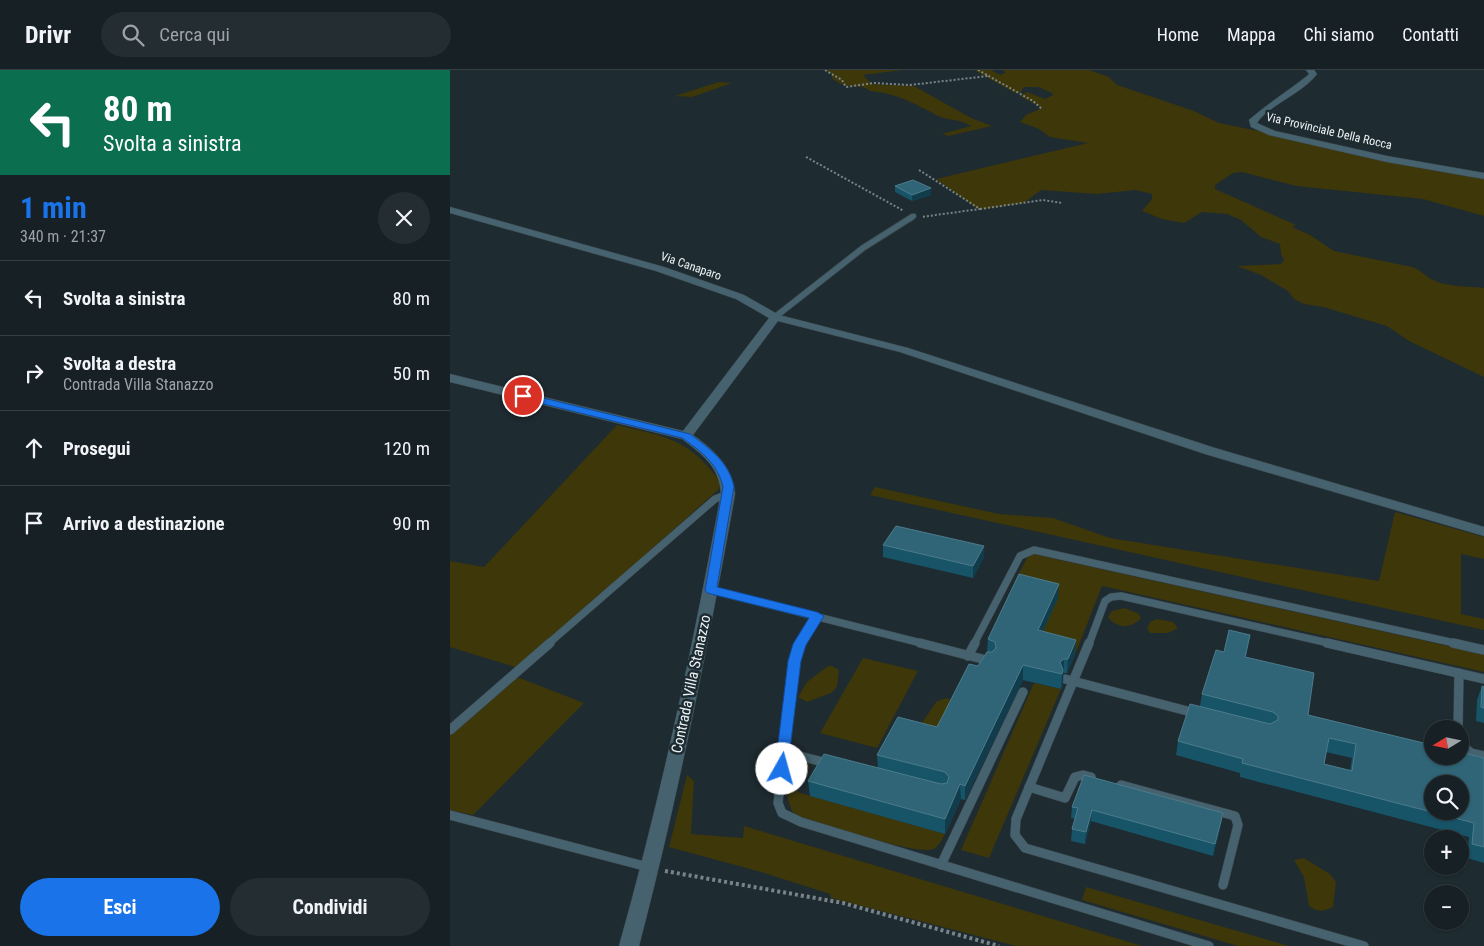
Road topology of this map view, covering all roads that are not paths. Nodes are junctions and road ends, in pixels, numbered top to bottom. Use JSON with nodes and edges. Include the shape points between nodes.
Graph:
{"nodes":[{"id":1,"x":1310,"y":70,"type":"edge"},
{"id":2,"x":1484,"y":176,"type":"edge"},
{"id":3,"x":450,"y":210,"type":"edge"},
{"id":4,"x":914,"y":216,"type":"road end"},
{"id":5,"x":775,"y":317,"type":"junction"},
{"id":6,"x":450,"y":378,"type":"edge"},
{"id":7,"x":686,"y":436,"type":"junction"},
{"id":8,"x":728,"y":494,"type":"junction"},
{"id":9,"x":1484,"y":532,"type":"edge"},
{"id":10,"x":711,"y":590,"type":"junction"},
{"id":11,"x":817,"y":616,"type":"junction"},
{"id":12,"x":1484,"y":650,"type":"edge"},
{"id":13,"x":968,"y":656,"type":"junction"},
{"id":14,"x":990,"y":661,"type":"edge"},
{"id":15,"x":1459,"y":673,"type":"junction"},
{"id":16,"x":1065,"y":679,"type":"edge"},
{"id":17,"x":1484,"y":679,"type":"edge"},
{"id":18,"x":1075,"y":682,"type":"junction"},
{"id":19,"x":1023,"y":692,"type":"dead end"},
{"id":20,"x":1201,"y":714,"type":"edge"},
{"id":21,"x":1458,"y":720,"type":"edge"},
{"id":22,"x":450,"y":730,"type":"edge"},
{"id":23,"x":784,"y":752,"type":"junction"},
{"id":24,"x":1469,"y":752,"type":"edge"},
{"id":25,"x":1484,"y":756,"type":"edge"},
{"id":26,"x":840,"y":766,"type":"edge"},
{"id":27,"x":1104,"y":780,"type":"edge"},
{"id":28,"x":1113,"y":783,"type":"edge"},
{"id":29,"x":1029,"y":787,"type":"junction"},
{"id":30,"x":450,"y":815,"type":"edge"},
{"id":31,"x":941,"y":865,"type":"junction"},
{"id":32,"x":651,"y":868,"type":"junction"},
{"id":33,"x":1223,"y":885,"type":"dead end"},
{"id":34,"x":629,"y":946,"type":"edge"},
{"id":35,"x":1208,"y":946,"type":"edge"},
{"id":36,"x":1364,"y":946,"type":"edge"}],
"edges":[{"from":1,"to":2,"type":"street","name":"Via Provinciale Della Rocca","via":[[1313,74],[1310,78],[1259,114],[1252,122],[1254,125],[1272,133]]},
{"from":3,"to":5,"type":"street","name":"Via Canaparo","via":[[660,269],[740,297]]},
{"from":4,"to":5,"type":"lane","via":[[863,248]]},
{"from":5,"to":7,"type":"street"},
{"from":5,"to":9,"type":"street","via":[[904,350],[1210,451]]},
{"from":6,"to":7,"type":"street"},
{"from":7,"to":8,"type":"street","name":"Contrada Villa Stanazzo","via":[[718,463],[726,475]]},
{"from":8,"to":10,"type":"street","name":"Contrada Villa Stanazzo"},
{"from":8,"to":22,"type":"lane","via":[[715,500]]},
{"from":10,"to":11,"type":"lane"},
{"from":10,"to":32,"type":"street","name":"Contrada Villa Stanazzo"},
{"from":11,"to":13,"type":"lane"},
{"from":11,"to":23,"type":"lane","via":[[799,644]]},
{"from":12,"to":13,"type":"lane","via":[[1034,550],[1020,556]]},
{"from":13,"to":14,"type":"lane"},
{"from":15,"to":17,"type":"lane"},
{"from":15,"to":18,"type":"lane","via":[[1122,596],[1105,601]]},
{"from":15,"to":21,"type":"lane"},
{"from":16,"to":18,"type":"lane"},
{"from":18,"to":20,"type":"lane"},
{"from":18,"to":29,"type":"lane"},
{"from":19,"to":31,"type":"lane"},
{"from":23,"to":26,"type":"lane"},
{"from":23,"to":31,"type":"lane","via":[[778,803],[782,813],[801,822]]},
{"from":24,"to":25,"type":"lane"},
{"from":27,"to":29,"type":"lane","via":[[1083,775],[1075,777],[1065,798]]},
{"from":28,"to":33,"type":"lane","via":[[1235,816],[1238,825]]},
{"from":29,"to":36,"type":"lane","via":[[1014,825],[1015,835],[1026,848]]},
{"from":30,"to":32,"type":"lane"},
{"from":31,"to":35,"type":"lane"},
{"from":32,"to":34,"type":"street","name":"Contrada Villa Stanazzo"}]}
